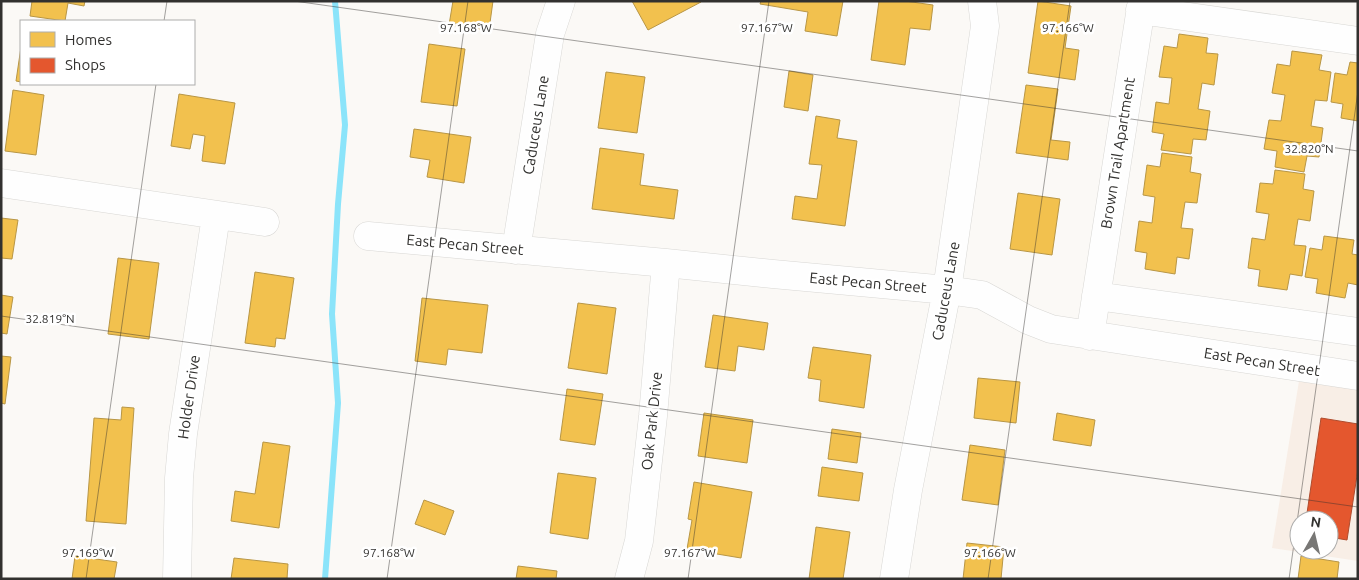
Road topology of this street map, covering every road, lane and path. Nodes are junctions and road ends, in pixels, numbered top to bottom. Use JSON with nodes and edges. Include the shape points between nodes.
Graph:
{"nodes":[{"id":1,"x":561,"y":1,"type":"edge"},
{"id":2,"x":982,"y":1,"type":"edge"},
{"id":3,"x":1141,"y":6,"type":"edge"},
{"id":4,"x":1358,"y":42,"type":"edge"},
{"id":5,"x":1,"y":183,"type":"edge"},
{"id":6,"x":216,"y":216,"type":"junction"},
{"id":7,"x":265,"y":222,"type":"dead end"},
{"id":8,"x":368,"y":236,"type":"dead end"},
{"id":9,"x":516,"y":250,"type":"junction"},
{"id":10,"x":666,"y":262,"type":"junction"},
{"id":11,"x":947,"y":290,"type":"junction"},
{"id":12,"x":1096,"y":296,"type":"junction"},
{"id":13,"x":1358,"y":332,"type":"edge"},
{"id":14,"x":1090,"y":336,"type":"junction"},
{"id":15,"x":1358,"y":376,"type":"edge"},
{"id":16,"x":177,"y":579,"type":"edge"},
{"id":17,"x":629,"y":579,"type":"edge"},
{"id":18,"x":894,"y":579,"type":"edge"}],
"edges":[{"from":1,"to":9,"type":"street","name":"Caduceus Lane","via":[[550,34]]},
{"from":2,"to":11,"type":"street","name":"Caduceus Lane","via":[[986,26]]},
{"from":3,"to":4,"type":"street","name":"Brown Trail Apartment"},
{"from":3,"to":12,"type":"street","name":"Brown Trail Apartment"},
{"from":5,"to":6,"type":"street"},
{"from":6,"to":7,"type":"street"},
{"from":6,"to":16,"type":"street","name":"Holder Drive","via":[[183,434]]},
{"from":8,"to":9,"type":"street","name":"East Pecan Street"},
{"from":9,"to":10,"type":"street","name":"East Pecan Street"},
{"from":10,"to":11,"type":"street","name":"East Pecan Street"},
{"from":10,"to":17,"type":"street","name":"Oak Park Drive","via":[[640,531]]},
{"from":11,"to":14,"type":"street","name":"East Pecan Street","via":[[982,295],[1051,329]]},
{"from":11,"to":18,"type":"street","name":"Caduceus Lane"},
{"from":12,"to":13,"type":"street"},
{"from":12,"to":14,"type":"street","name":"Brown Trail Apartment"},
{"from":14,"to":15,"type":"street","name":"East Pecan Street"}]}
